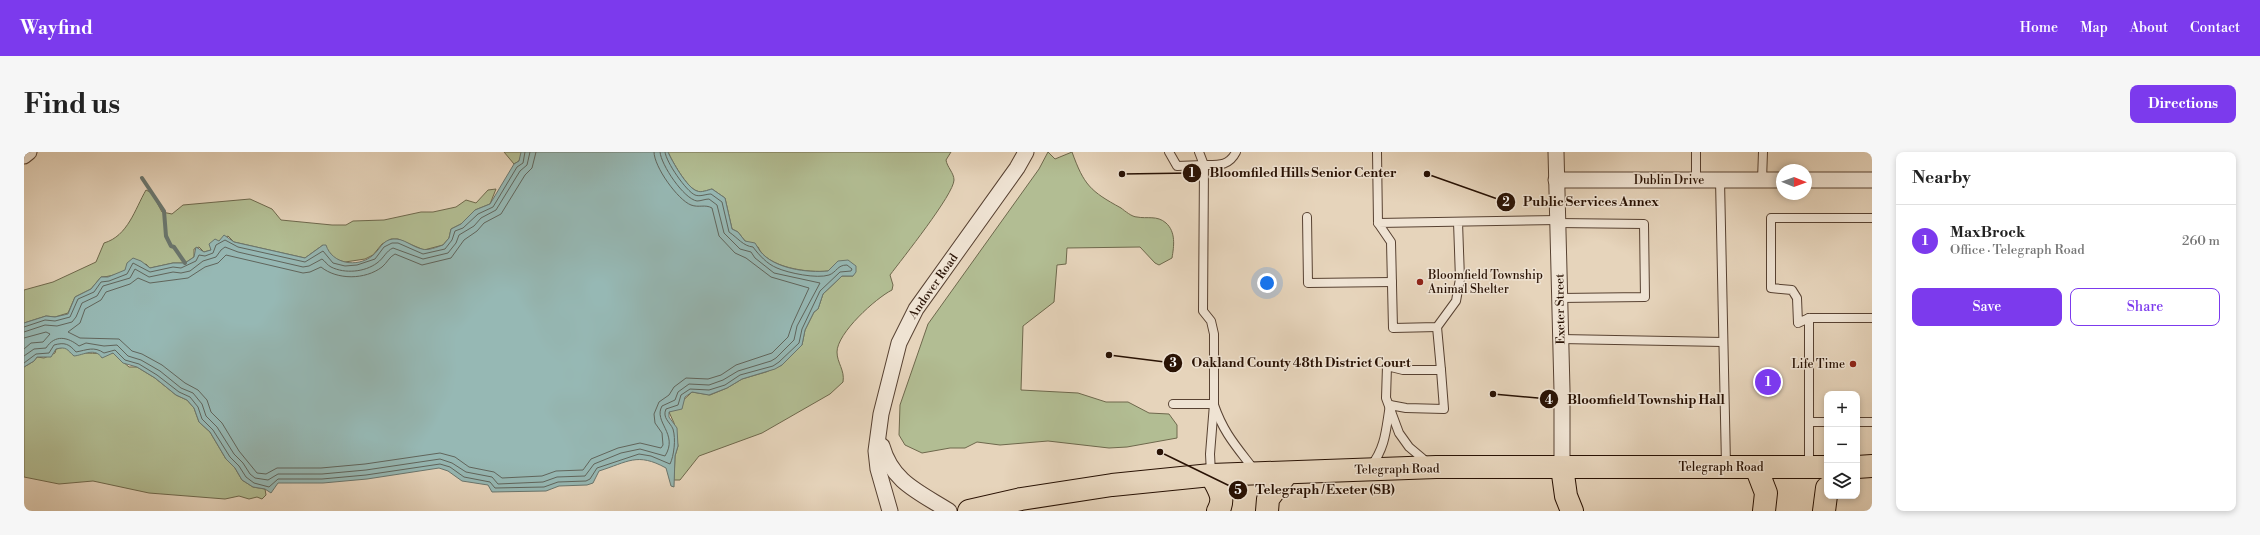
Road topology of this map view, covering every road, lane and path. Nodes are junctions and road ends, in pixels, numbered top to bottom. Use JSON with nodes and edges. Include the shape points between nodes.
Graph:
{"nodes":[{"id":1,"x":30,"y":152,"type":"edge"},
{"id":2,"x":1026,"y":152,"type":"edge"},
{"id":3,"x":1169,"y":152,"type":"edge"},
{"id":4,"x":1200,"y":152,"type":"edge"},
{"id":5,"x":1236,"y":152,"type":"edge"},
{"id":6,"x":1377,"y":152,"type":"edge"},
{"id":7,"x":1556,"y":152,"type":"edge"},
{"id":8,"x":1696,"y":152,"type":"edge"},
{"id":9,"x":1763,"y":152,"type":"edge"},
{"id":10,"x":24,"y":156,"type":"edge"},
{"id":11,"x":1204,"y":166,"type":"junction"},
{"id":12,"x":1556,"y":180,"type":"junction"},
{"id":13,"x":1696,"y":180,"type":"junction"},
{"id":14,"x":1720,"y":180,"type":"junction"},
{"id":15,"x":1762,"y":180,"type":"junction"},
{"id":16,"x":1776,"y":180,"type":"edge"},
{"id":17,"x":1812,"y":180,"type":"edge"},
{"id":18,"x":1872,"y":180,"type":"edge"},
{"id":19,"x":1306,"y":217,"type":"dead end"},
{"id":20,"x":1872,"y":218,"type":"edge"},
{"id":21,"x":1558,"y":221,"type":"junction"},
{"id":22,"x":1458,"y":222,"type":"junction"},
{"id":23,"x":1378,"y":223,"type":"junction"},
{"id":24,"x":1392,"y":282,"type":"junction"},
{"id":25,"x":1560,"y":298,"type":"junction"},
{"id":26,"x":1808,"y":318,"type":"junction"},
{"id":27,"x":1872,"y":318,"type":"edge"},
{"id":28,"x":1437,"y":327,"type":"junction"},
{"id":29,"x":1560,"y":339,"type":"junction"},
{"id":30,"x":1723,"y":342,"type":"junction"},
{"id":31,"x":1441,"y":370,"type":"junction"},
{"id":32,"x":1173,"y":404,"type":"dead end"},
{"id":33,"x":1214,"y":404,"type":"junction"},
{"id":34,"x":1390,"y":405,"type":"junction"},
{"id":35,"x":1809,"y":422,"type":"junction"},
{"id":36,"x":1824,"y":422,"type":"edge"},
{"id":37,"x":1860,"y":422,"type":"edge"},
{"id":38,"x":1872,"y":422,"type":"edge"},
{"id":39,"x":879,"y":437,"type":"junction"},
{"id":40,"x":1872,"y":466,"type":"edge"},
{"id":41,"x":1436,"y":467,"type":"junction"},
{"id":42,"x":1562,"y":467,"type":"junction"},
{"id":43,"x":1756,"y":467,"type":"junction"},
{"id":44,"x":1818,"y":467,"type":"edge"},
{"id":45,"x":1860,"y":467,"type":"edge"},
{"id":46,"x":1369,"y":468,"type":"junction"},
{"id":47,"x":1726,"y":468,"type":"junction"},
{"id":48,"x":1287,"y":473,"type":"junction"},
{"id":49,"x":1256,"y":474,"type":"junction"},
{"id":50,"x":1211,"y":475,"type":"junction"},
{"id":51,"x":1826,"y":499,"type":"edge"},
{"id":52,"x":890,"y":511,"type":"edge"},
{"id":53,"x":949,"y":511,"type":"edge"},
{"id":54,"x":970,"y":511,"type":"edge"},
{"id":55,"x":1218,"y":511,"type":"edge"},
{"id":56,"x":1266,"y":511,"type":"edge"},
{"id":57,"x":1572,"y":511,"type":"edge"},
{"id":58,"x":1764,"y":511,"type":"edge"},
{"id":59,"x":1824,"y":511,"type":"edge"}],
"edges":[{"from":1,"to":10,"type":"street"},
{"from":2,"to":39,"type":"street","name":"Andover Road","via":[[906,326],[899,343],[881,414]]},
{"from":3,"to":11,"type":"lane","via":[[1178,166]]},
{"from":4,"to":11,"type":"lane"},
{"from":5,"to":11,"type":"lane","via":[[1233,159],[1223,165]]},
{"from":6,"to":23,"type":"lane"},
{"from":7,"to":12,"type":"street","name":"Exeter Street"},
{"from":8,"to":13,"type":"lane"},
{"from":9,"to":15,"type":"lane"},
{"from":11,"to":33,"type":"lane","via":[[1203,311],[1211,321],[1214,334]]},
{"from":12,"to":13,"type":"street","name":"Dublin Drive"},
{"from":12,"to":21,"type":"street","name":"Exeter Street"},
{"from":13,"to":14,"type":"street","name":"Dublin Drive"},
{"from":14,"to":15,"type":"street","name":"Dublin Drive"},
{"from":14,"to":30,"type":"lane"},
{"from":15,"to":16,"type":"street","name":"Dublin Drive"},
{"from":17,"to":18,"type":"street"},
{"from":19,"to":24,"type":"lane","via":[[1308,284]]},
{"from":20,"to":26,"type":"lane","via":[[1771,218],[1771,288],[1792,290],[1797,298],[1798,322]]},
{"from":21,"to":22,"type":"lane"},
{"from":21,"to":25,"type":"street","name":"Exeter Street"},
{"from":21,"to":25,"type":"lane","via":[[1644,224],[1645,297]]},
{"from":22,"to":23,"type":"lane"},
{"from":22,"to":28,"type":"lane","via":[[1460,279],[1456,301]]},
{"from":23,"to":24,"type":"lane","via":[[1391,242]]},
{"from":24,"to":28,"type":"lane","via":[[1393,328]]},
{"from":25,"to":29,"type":"street","name":"Exeter Street"},
{"from":26,"to":27,"type":"lane"},
{"from":26,"to":35,"type":"lane"},
{"from":28,"to":31,"type":"lane"},
{"from":29,"to":30,"type":"lane"},
{"from":29,"to":42,"type":"street","name":"Exeter Street"},
{"from":30,"to":47,"type":"lane"},
{"from":31,"to":34,"type":"lane","via":[[1444,409]]},
{"from":31,"to":34,"type":"lane","via":[[1403,370],[1387,366],[1386,398]]},
{"from":32,"to":33,"type":"lane"},
{"from":33,"to":49,"type":"lane","via":[[1220,424]]},
{"from":33,"to":50,"type":"lane"},
{"from":34,"to":41,"type":"lane","via":[[1399,433],[1409,447]]},
{"from":34,"to":46,"type":"lane","via":[[1386,436],[1380,455]]},
{"from":35,"to":36,"type":"lane"},
{"from":35,"to":44,"type":"lane"},
{"from":37,"to":38,"type":"lane"},
{"from":39,"to":52,"type":"street","name":"Andover Road","via":[[876,451],[878,469]]},
{"from":39,"to":53,"type":"street","name":"Andover Road","via":[[890,469],[902,480]]},
{"from":40,"to":45,"type":"highway"},
{"from":41,"to":42,"type":"highway","name":"Telegraph Road"},
{"from":41,"to":46,"type":"highway","name":"Telegraph Road"},
{"from":42,"to":47,"type":"highway","name":"Telegraph Road"},
{"from":42,"to":57,"type":"highway","via":[[1566,496]]},
{"from":43,"to":44,"type":"highway","name":"Telegraph Road"},
{"from":43,"to":47,"type":"highway","name":"Telegraph Road"},
{"from":43,"to":58,"type":"highway","via":[[1766,493]]},
{"from":46,"to":48,"type":"highway","name":"Telegraph Road"},
{"from":48,"to":49,"type":"highway","name":"Telegraph Road"},
{"from":48,"to":56,"type":"highway","via":[[1268,499]]},
{"from":49,"to":50,"type":"highway","name":"Telegraph Road"},
{"from":50,"to":54,"type":"highway","name":"Telegraph Road","via":[[1112,485],[1021,499]]},
{"from":50,"to":55,"type":"highway","via":[[1222,494]]},
{"from":51,"to":59,"type":"highway"}]}
